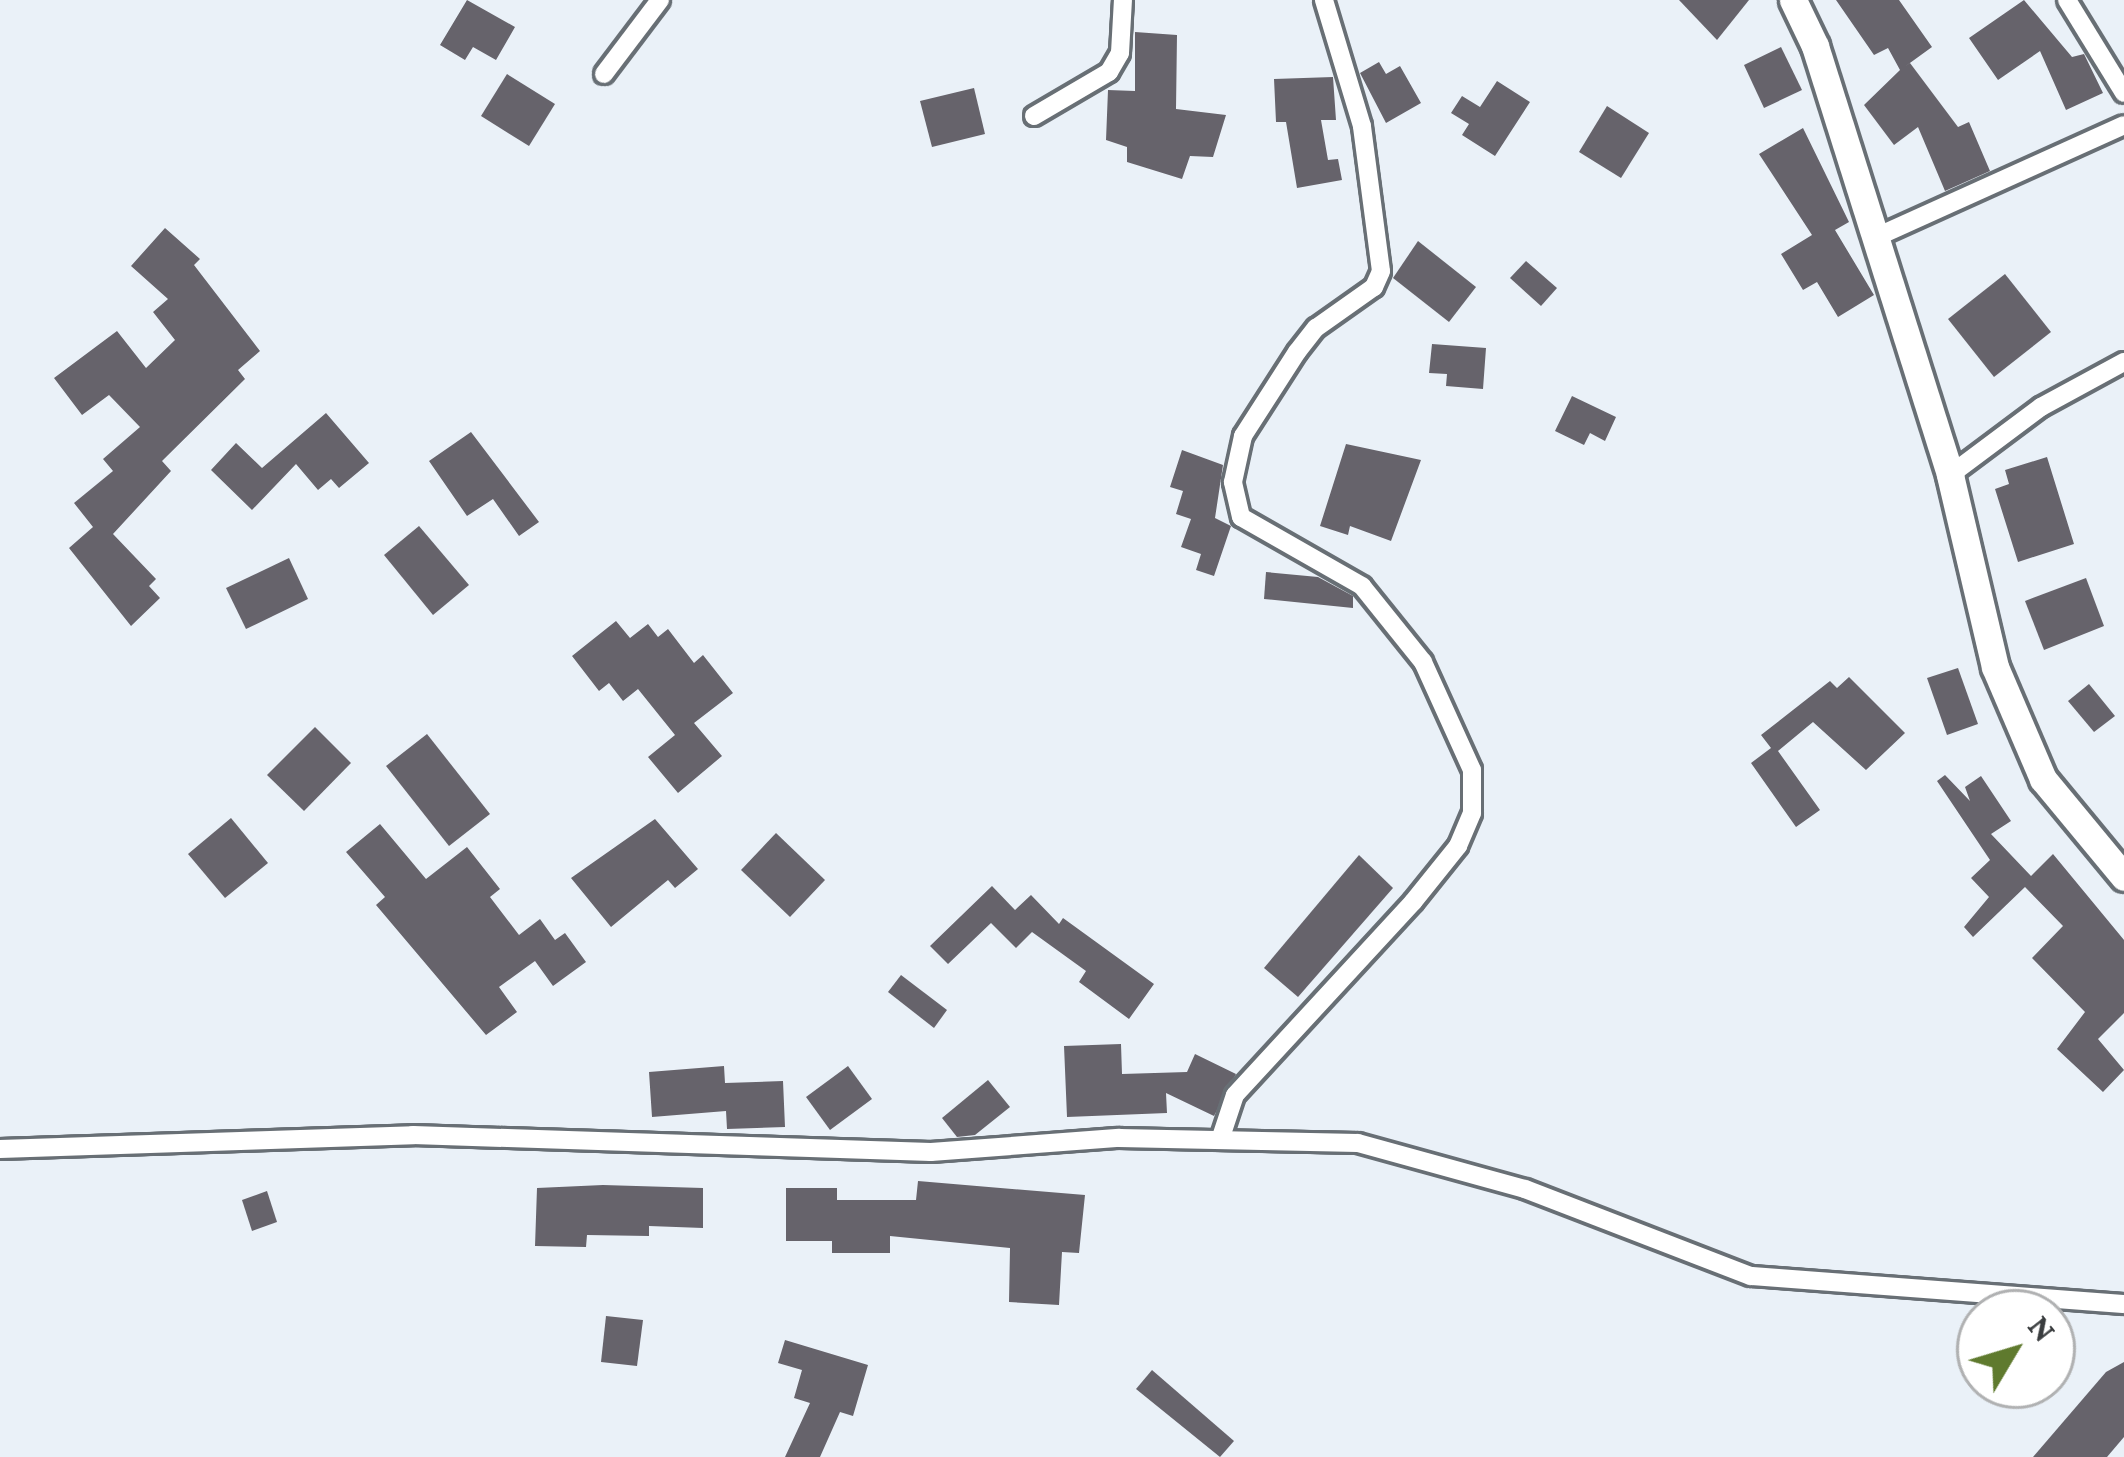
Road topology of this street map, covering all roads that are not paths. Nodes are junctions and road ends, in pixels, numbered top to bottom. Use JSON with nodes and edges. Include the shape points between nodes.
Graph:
{"nodes":[{"id":1,"x":660,"y":0,"type":"edge"},
{"id":2,"x":1123,"y":0,"type":"edge"},
{"id":3,"x":1324,"y":0,"type":"edge"},
{"id":4,"x":1792,"y":0,"type":"edge"},
{"id":5,"x":2067,"y":0,"type":"edge"},
{"id":6,"x":604,"y":74,"type":"dead end"},
{"id":7,"x":2124,"y":93,"type":"edge"},
{"id":8,"x":1034,"y":116,"type":"dead end"},
{"id":9,"x":2124,"y":125,"type":"edge"},
{"id":10,"x":1874,"y":238,"type":"junction"},
{"id":11,"x":2124,"y":362,"type":"edge"},
{"id":12,"x":1950,"y":475,"type":"junction"},
{"id":13,"x":2124,"y":877,"type":"edge"},
{"id":14,"x":1220,"y":1141,"type":"junction"},
{"id":15,"x":0,"y":1149,"type":"edge"},
{"id":16,"x":2124,"y":1304,"type":"edge"}],
"edges":[{"from":1,"to":6,"type":"street"},
{"from":2,"to":8,"type":"street","via":[[1120,53],[1108,72]]},
{"from":3,"to":14,"type":"street","via":[[1362,126],[1381,271],[1374,287],[1316,328],[1297,352],[1243,436],[1233,482],[1241,517],[1361,586],[1423,662],[1472,770],[1472,813],[1458,846],[1413,902],[1235,1095]]},
{"from":4,"to":10,"type":"main road","via":[[1815,46]]},
{"from":5,"to":7,"type":"street"},
{"from":9,"to":10,"type":"street"},
{"from":10,"to":12,"type":"main road"},
{"from":11,"to":12,"type":"street","via":[[2041,406]]},
{"from":12,"to":13,"type":"main road","via":[[1995,667],[2026,741],[2043,778]]},
{"from":14,"to":15,"type":"street","via":[[1119,1138],[909,1152],[413,1135]]},
{"from":14,"to":16,"type":"street","via":[[1358,1143],[1525,1189],[1750,1276]]}]}
